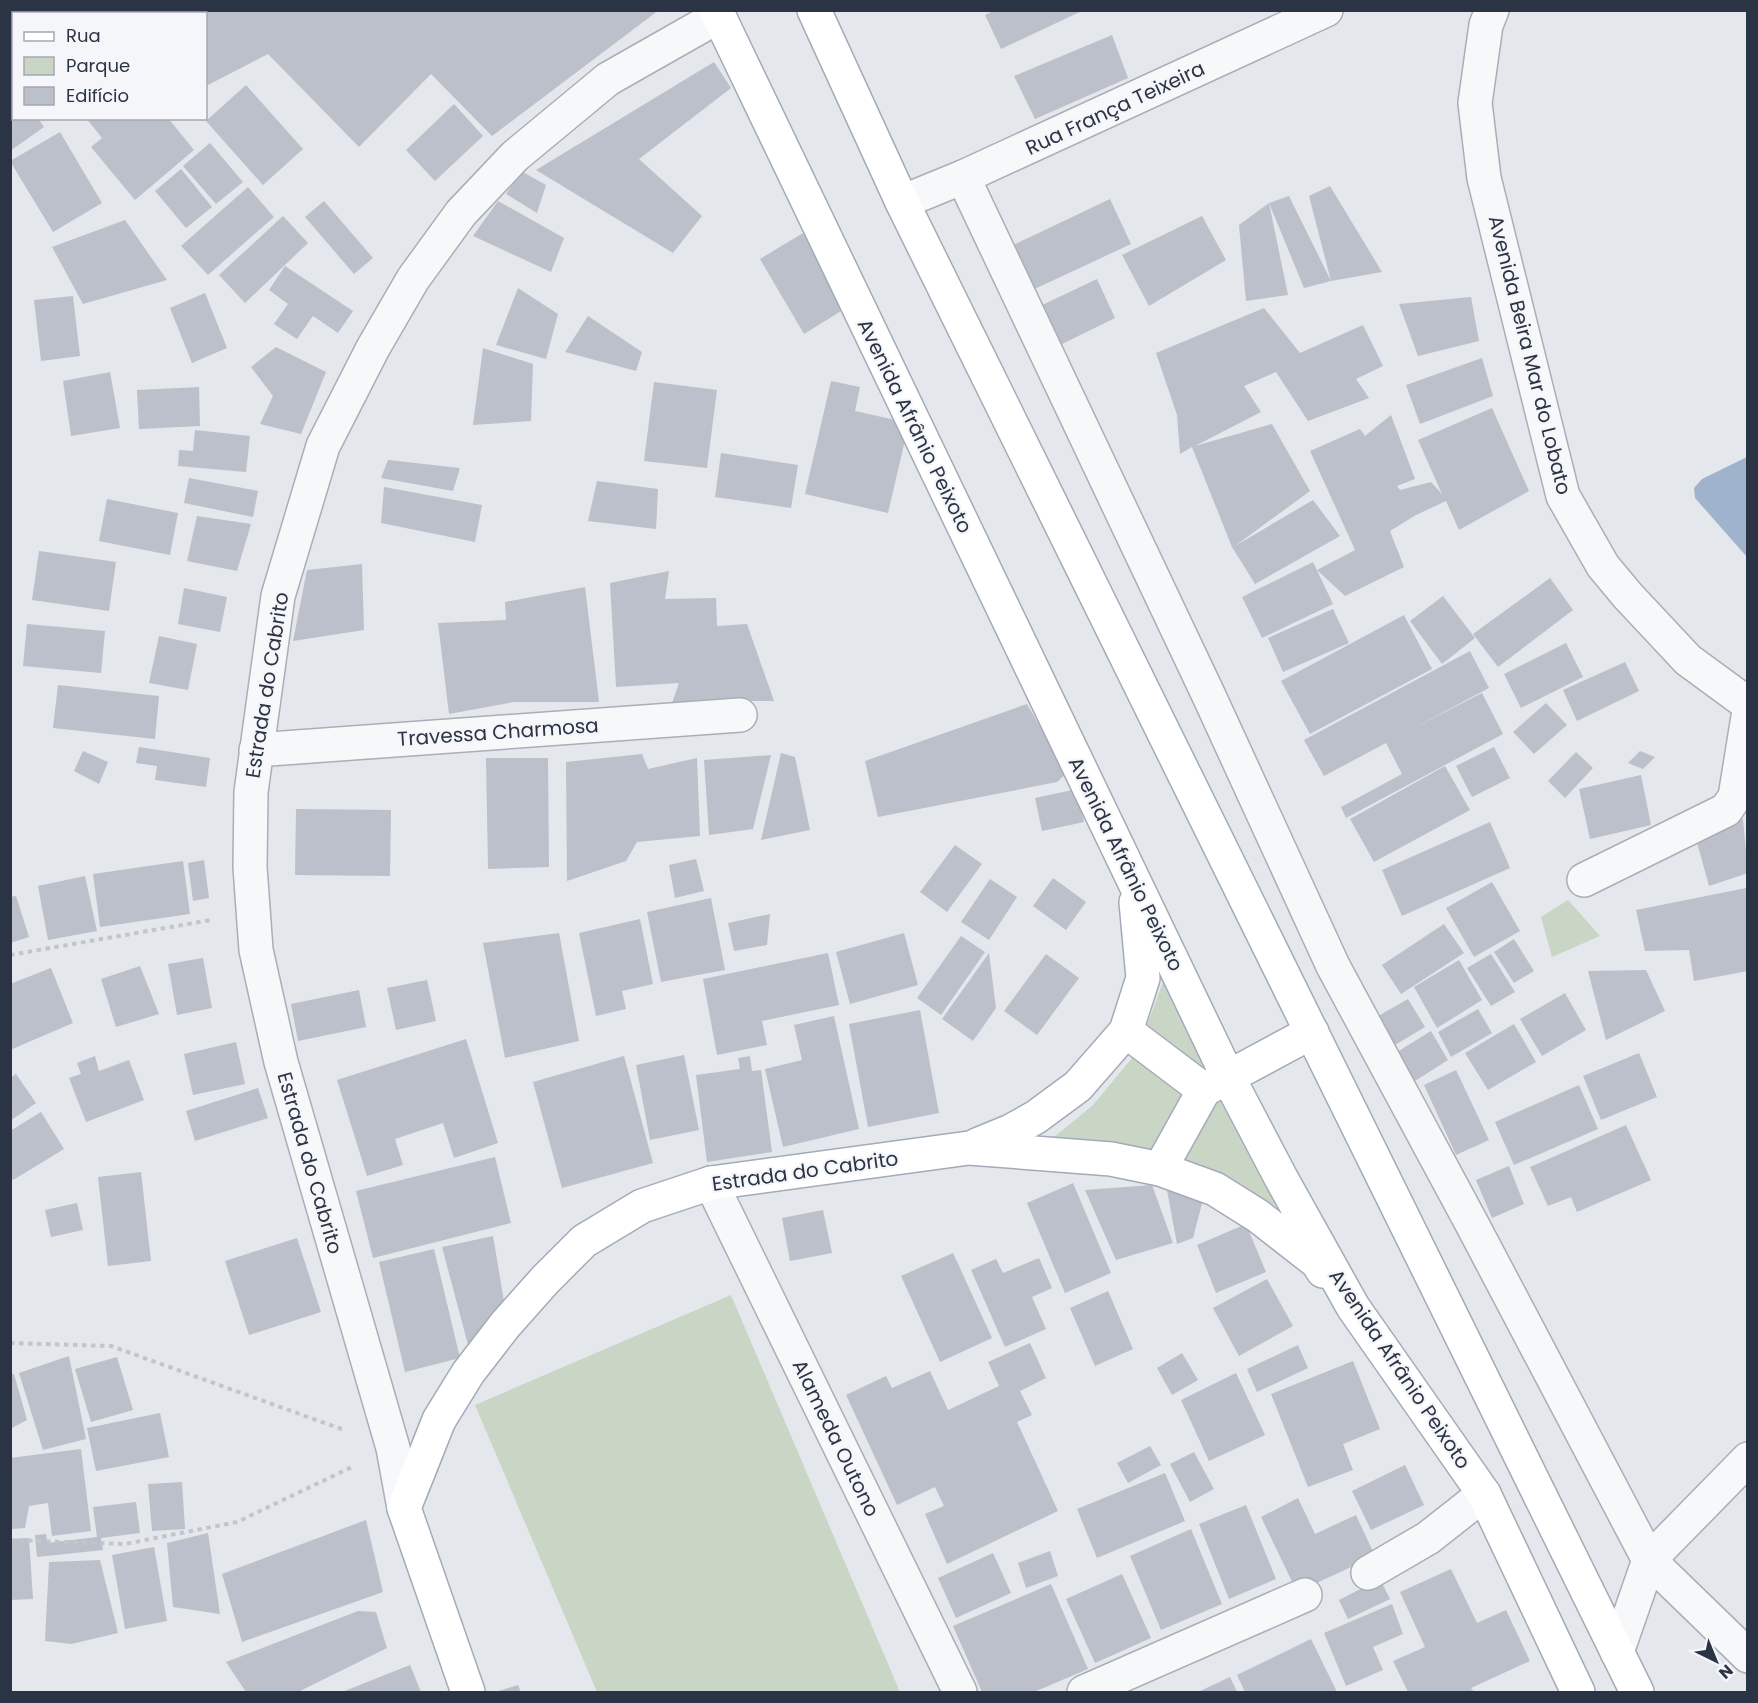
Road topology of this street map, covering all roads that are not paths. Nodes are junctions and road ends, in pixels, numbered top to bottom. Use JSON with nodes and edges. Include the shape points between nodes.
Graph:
{"nodes":[{"id":1,"x":814,"y":10,"type":"edge"},
{"id":2,"x":1326,"y":10,"type":"edge"},
{"id":3,"x":1492,"y":10,"type":"edge"},
{"id":4,"x":718,"y":13,"type":"edge"},
{"id":5,"x":963,"y":177,"type":"junction"},
{"id":6,"x":902,"y":202,"type":"junction"},
{"id":7,"x":1748,"y":704,"type":"edge"},
{"id":8,"x":740,"y":715,"type":"dead end"},
{"id":9,"x":1748,"y":717,"type":"edge"},
{"id":10,"x":256,"y":750,"type":"junction"},
{"id":11,"x":1584,"y":880,"type":"dead end"},
{"id":12,"x":1134,"y":882,"type":"junction"},
{"id":13,"x":1126,"y":1031,"type":"junction"},
{"id":14,"x":1312,"y":1032,"type":"junction"},
{"id":15,"x":1216,"y":1083,"type":"junction"},
{"id":16,"x":969,"y":1148,"type":"junction"},
{"id":17,"x":1160,"y":1168,"type":"junction"},
{"id":18,"x":711,"y":1184,"type":"junction"},
{"id":19,"x":1353,"y":1307,"type":"junction"},
{"id":20,"x":1748,"y":1459,"type":"edge"},
{"id":21,"x":1484,"y":1494,"type":"junction"},
{"id":22,"x":404,"y":1508,"type":"junction"},
{"id":23,"x":1649,"y":1560,"type":"junction"},
{"id":24,"x":1368,"y":1573,"type":"dead end"},
{"id":25,"x":1305,"y":1595,"type":"dead end"},
{"id":26,"x":1617,"y":1652,"type":"junction"},
{"id":27,"x":1748,"y":1656,"type":"edge"},
{"id":28,"x":468,"y":1692,"type":"edge"},
{"id":29,"x":960,"y":1692,"type":"edge"},
{"id":30,"x":1084,"y":1692,"type":"edge"},
{"id":31,"x":1578,"y":1692,"type":"edge"},
{"id":32,"x":1637,"y":1692,"type":"edge"}],
"edges":[{"from":1,"to":6,"type":"main road"},
{"from":2,"to":5,"type":"street","name":"Rua França Teixeira"},
{"from":3,"to":7,"type":"street","name":"Avenida Beira Mar do Lobato","via":[[1486,25],[1475,103],[1484,178],[1563,496],[1603,566],[1628,596],[1688,660]]},
{"from":4,"to":10,"type":"street","name":"Estrada do Cabrito","via":[[608,79],[515,156],[461,213],[413,279],[323,446],[278,596]]},
{"from":4,"to":12,"type":"main road","name":"Avenida Afrânio Peixoto"},
{"from":5,"to":6,"type":"street","name":"Rua França Teixeira"},
{"from":5,"to":23,"type":"street","via":[[1334,966]]},
{"from":6,"to":14,"type":"main road"},
{"from":8,"to":10,"type":"street","name":"Travessa Charmosa"},
{"from":9,"to":11,"type":"street","via":[[1735,797],[1726,810]]},
{"from":10,"to":22,"type":"street","name":"Estrada do Cabrito","via":[[250,846],[256,950],[281,1062],[393,1448]]},
{"from":12,"to":13,"type":"main road","name":"Estrada do Cabrito","via":[[1143,978]]},
{"from":12,"to":15,"type":"main road","name":"Avenida Afrânio Peixoto"},
{"from":13,"to":15,"type":"main road"},
{"from":13,"to":16,"type":"main road","name":"Estrada do Cabrito","via":[[1078,1086],[1053,1105],[1011,1131]]},
{"from":14,"to":15,"type":"main road"},
{"from":14,"to":26,"type":"main road"},
{"from":15,"to":17,"type":"main road"},
{"from":15,"to":19,"type":"main road","name":"Avenida Afrânio Peixoto","via":[[1281,1179]]},
{"from":16,"to":17,"type":"main road","name":"Estrada do Cabrito"},
{"from":16,"to":18,"type":"main road","name":"Estrada do Cabrito"},
{"from":17,"to":19,"type":"main road","name":"Estrada do Cabrito","via":[[1215,1189],[1258,1216],[1317,1262]]},
{"from":18,"to":22,"type":"main road","name":"Estrada do Cabrito","via":[[642,1206],[584,1241],[545,1280],[468,1373],[439,1420]]},
{"from":18,"to":29,"type":"street","name":"Alameda Outono"},
{"from":19,"to":21,"type":"main road","name":"Avenida Afrânio Peixoto"},
{"from":20,"to":23,"type":"street"},
{"from":21,"to":24,"type":"street","via":[[1428,1538]]},
{"from":21,"to":31,"type":"main road","name":"Avenida Afrânio Peixoto"},
{"from":22,"to":28,"type":"main road","name":"Estrada do Cabrito"},
{"from":23,"to":26,"type":"street"},
{"from":23,"to":27,"type":"street"},
{"from":25,"to":30,"type":"street"},
{"from":26,"to":32,"type":"main road"}]}
